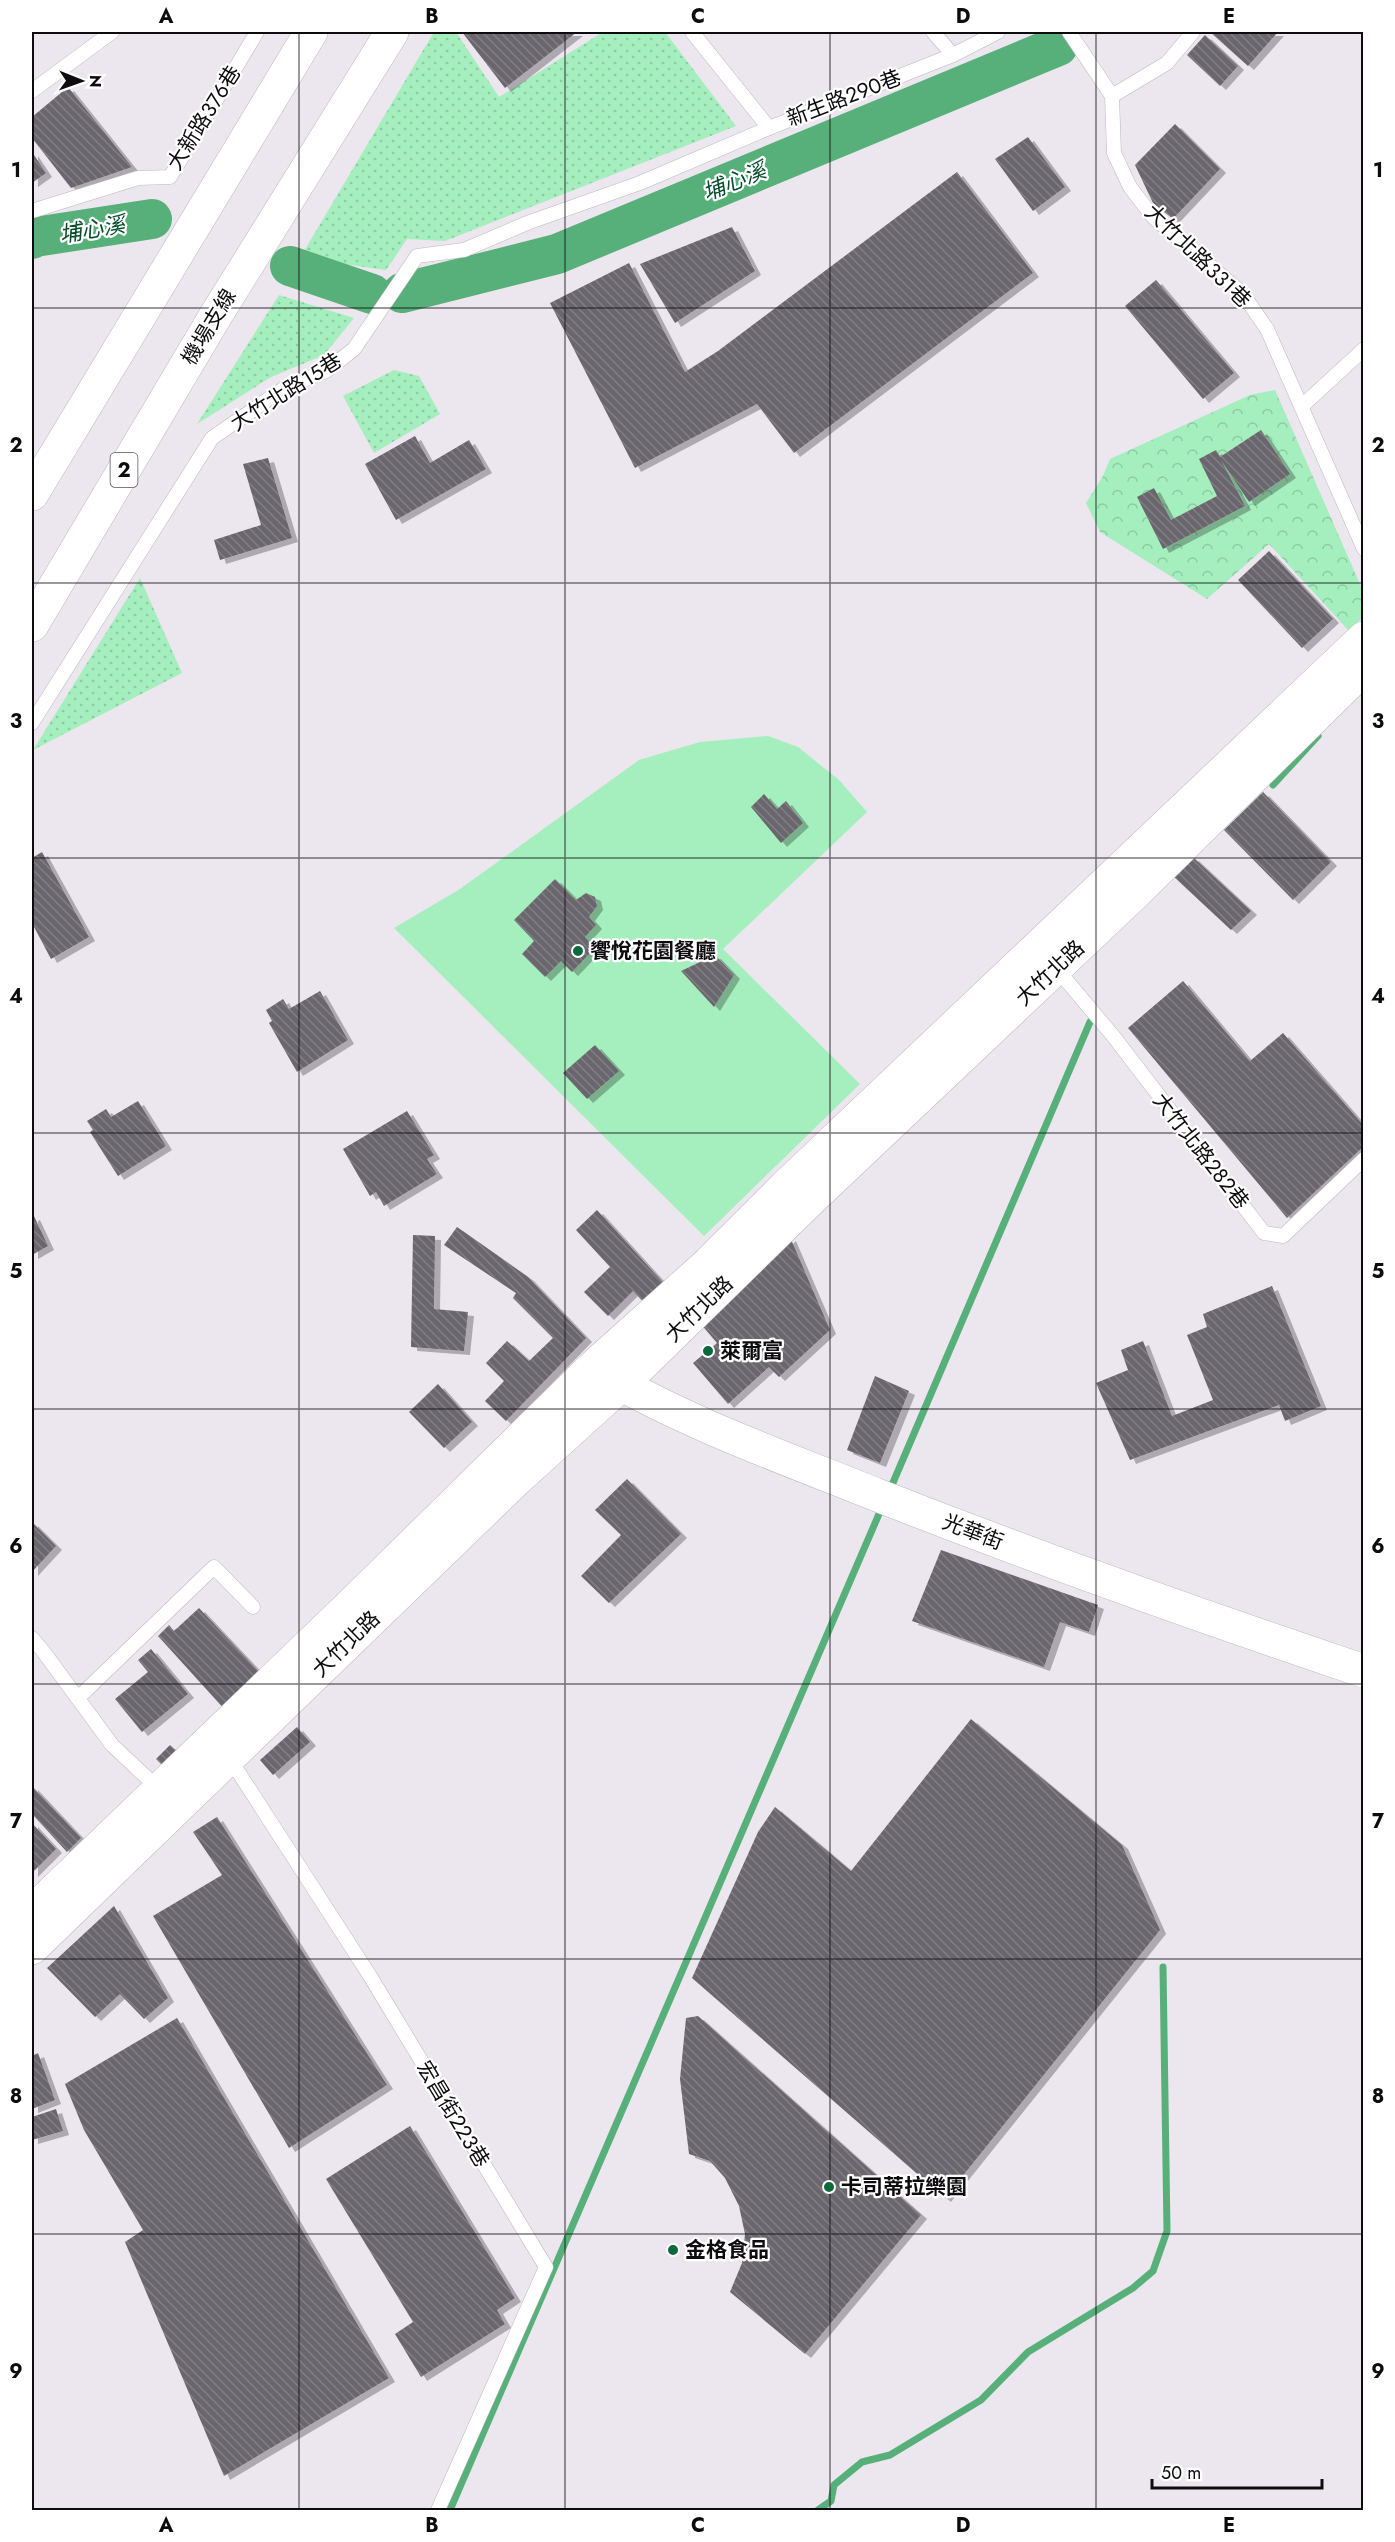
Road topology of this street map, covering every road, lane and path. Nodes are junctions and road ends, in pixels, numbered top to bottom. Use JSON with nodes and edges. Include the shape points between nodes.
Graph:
{"nodes":[{"id":1,"x":112,"y":32,"type":"edge"},
{"id":2,"x":257,"y":32,"type":"edge"},
{"id":3,"x":311,"y":32,"type":"edge"},
{"id":4,"x":392,"y":32,"type":"edge"},
{"id":5,"x":692,"y":32,"type":"edge"},
{"id":6,"x":933,"y":32,"type":"edge"},
{"id":7,"x":998,"y":32,"type":"edge"},
{"id":8,"x":1069,"y":32,"type":"edge"},
{"id":9,"x":1193,"y":32,"type":"edge"},
{"id":10,"x":953,"y":55,"type":"junction"},
{"id":11,"x":32,"y":91,"type":"edge"},
{"id":12,"x":1112,"y":96,"type":"junction"},
{"id":13,"x":769,"y":128,"type":"junction"},
{"id":14,"x":32,"y":211,"type":"edge"},
{"id":15,"x":1364,"y":349,"type":"edge"},
{"id":16,"x":1302,"y":406,"type":"junction"},
{"id":17,"x":32,"y":494,"type":"edge"},
{"id":18,"x":1364,"y":549,"type":"edge"},
{"id":19,"x":32,"y":626,"type":"edge"},
{"id":20,"x":1364,"y":638,"type":"edge"},
{"id":21,"x":1364,"y":668,"type":"edge"},
{"id":22,"x":32,"y":723,"type":"edge"},
{"id":23,"x":1056,"y":968,"type":"junction"},
{"id":24,"x":1364,"y":1159,"type":"edge"},
{"id":25,"x":592,"y":1368,"type":"junction"},
{"id":26,"x":621,"y":1385,"type":"junction"},
{"id":27,"x":253,"y":1607,"type":"dead end"},
{"id":28,"x":32,"y":1638,"type":"edge"},
{"id":29,"x":1364,"y":1671,"type":"edge"},
{"id":30,"x":78,"y":1698,"type":"junction"},
{"id":31,"x":220,"y":1748,"type":"junction"},
{"id":32,"x":160,"y":1790,"type":"junction"},
{"id":33,"x":32,"y":1912,"type":"edge"},
{"id":34,"x":32,"y":1948,"type":"edge"},
{"id":35,"x":438,"y":2511,"type":"edge"}],
"edges":[{"from":1,"to":11,"type":"lane"},
{"from":2,"to":14,"type":"lane","name":"大新路376巷","via":[[170,177],[138,178]]},
{"from":3,"to":17,"type":"main road"},
{"from":4,"to":19,"type":"main road","name":"機場支線","number":"2","via":[[216,315]]},
{"from":5,"to":13,"type":"lane","name":"新生路290巷"},
{"from":6,"to":10,"type":"lane"},
{"from":7,"to":10,"type":"lane","name":"新生路290巷"},
{"from":8,"to":12,"type":"lane"},
{"from":9,"to":12,"type":"lane","via":[[1167,63]]},
{"from":10,"to":13,"type":"lane","name":"新生路290巷"},
{"from":12,"to":16,"type":"lane","name":"大竹北路331巷","via":[[1114,153],[1130,187],[1153,217],[1242,293],[1267,329]]},
{"from":13,"to":22,"type":"lane","name":"大竹北路15巷","via":[[640,183],[464,250],[417,256],[354,350],[326,371],[286,387],[212,438]]},
{"from":15,"to":16,"type":"lane"},
{"from":16,"to":18,"type":"lane","name":"大竹北路331巷"},
{"from":20,"to":25,"type":"main road","name":"大竹北路","via":[[709,1263]]},
{"from":21,"to":23,"type":"main road","name":"大竹北路"},
{"from":23,"to":24,"type":"lane","name":"大竹北路282巷","via":[[1114,1037],[1264,1233],[1283,1236]]},
{"from":23,"to":26,"type":"main road","name":"大竹北路"},
{"from":25,"to":26,"type":"main road","name":"光華街"},
{"from":25,"to":31,"type":"main road","name":"大竹北路"},
{"from":26,"to":29,"type":"main road","name":"光華街","via":[[677,1413],[922,1513],[1186,1611]]},
{"from":26,"to":31,"type":"main road","name":"大竹北路"},
{"from":27,"to":30,"type":"lane","via":[[214,1566]]},
{"from":28,"to":30,"type":"lane"},
{"from":30,"to":32,"type":"lane","via":[[112,1745]]},
{"from":31,"to":32,"type":"main road","name":"大竹北路"},
{"from":31,"to":34,"type":"main road","name":"大竹北路"},
{"from":31,"to":35,"type":"lane","name":"宏昌街223巷","via":[[370,1976],[546,2267]]},
{"from":32,"to":33,"type":"main road","name":"大竹北路"}]}
